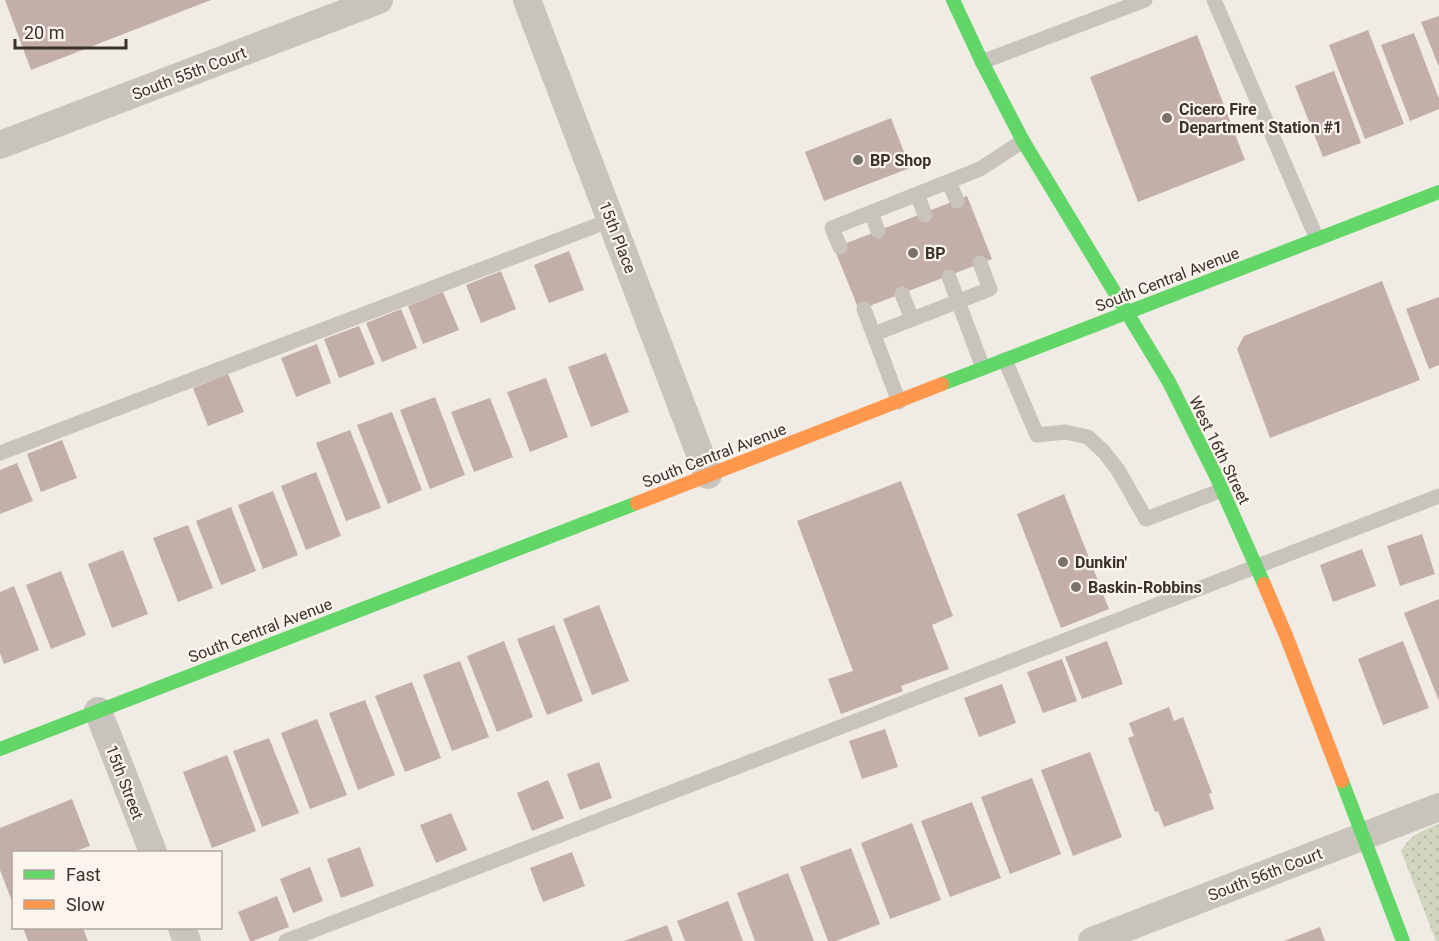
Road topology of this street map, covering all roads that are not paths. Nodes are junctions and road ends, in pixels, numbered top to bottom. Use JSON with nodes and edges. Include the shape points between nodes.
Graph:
{"nodes":[{"id":1,"x":379,"y":0,"type":"edge"},
{"id":2,"x":527,"y":0,"type":"edge"},
{"id":3,"x":953,"y":0,"type":"edge"},
{"id":4,"x":1145,"y":0,"type":"edge"},
{"id":5,"x":1214,"y":0,"type":"edge"},
{"id":6,"x":982,"y":63,"type":"junction"},
{"id":7,"x":1023,"y":141,"type":"junction"},
{"id":8,"x":0,"y":145,"type":"edge"},
{"id":9,"x":949,"y":182,"type":"junction"},
{"id":10,"x":1439,"y":192,"type":"edge"},
{"id":11,"x":917,"y":194,"type":"junction"},
{"id":12,"x":957,"y":201,"type":"dead end"},
{"id":13,"x":871,"y":213,"type":"junction"},
{"id":14,"x":925,"y":215,"type":"dead end"},
{"id":15,"x":611,"y":220,"type":"junction"},
{"id":16,"x":878,"y":231,"type":"dead end"},
{"id":17,"x":1317,"y":239,"type":"junction"},
{"id":18,"x":840,"y":247,"type":"dead end"},
{"id":19,"x":980,"y":263,"type":"dead end"},
{"id":20,"x":950,"y":277,"type":"dead end"},
{"id":21,"x":902,"y":294,"type":"dead end"},
{"id":22,"x":959,"y":301,"type":"junction"},
{"id":23,"x":864,"y":309,"type":"dead end"},
{"id":24,"x":1128,"y":312,"type":"junction"},
{"id":25,"x":912,"y":319,"type":"junction"},
{"id":26,"x":874,"y":334,"type":"junction"},
{"id":27,"x":1005,"y":360,"type":"junction"},
{"id":28,"x":983,"y":368,"type":"junction"},
{"id":29,"x":899,"y":402,"type":"junction"},
{"id":30,"x":0,"y":453,"type":"edge"},
{"id":31,"x":708,"y":475,"type":"junction"},
{"id":32,"x":1222,"y":490,"type":"junction"},
{"id":33,"x":1439,"y":496,"type":"edge"},
{"id":34,"x":1257,"y":566,"type":"junction"},
{"id":35,"x":98,"y":711,"type":"junction"},
{"id":36,"x":0,"y":749,"type":"edge"},
{"id":37,"x":1439,"y":807,"type":"edge"},
{"id":38,"x":1363,"y":836,"type":"junction"},
{"id":39,"x":153,"y":851,"type":"edge"},
{"id":40,"x":286,"y":941,"type":"edge"},
{"id":41,"x":1092,"y":941,"type":"edge"},
{"id":42,"x":1403,"y":941,"type":"edge"}],
"edges":[{"from":1,"to":8,"type":"street","name":"South 55th Court"},
{"from":2,"to":15,"type":"street","name":"15th Place"},
{"from":3,"to":6,"type":"main road","name":"West 16th Street"},
{"from":4,"to":6,"type":"lane"},
{"from":5,"to":17,"type":"lane"},
{"from":6,"to":7,"type":"main road","name":"West 16th Street"},
{"from":7,"to":9,"type":"lane","via":[[980,169]]},
{"from":7,"to":24,"type":"main road","name":"West 16th Street"},
{"from":9,"to":11,"type":"lane"},
{"from":9,"to":12,"type":"lane"},
{"from":10,"to":17,"type":"main road","name":"South Central Avenue"},
{"from":11,"to":13,"type":"lane"},
{"from":11,"to":14,"type":"lane"},
{"from":13,"to":16,"type":"lane"},
{"from":13,"to":18,"type":"lane","via":[[832,228]]},
{"from":15,"to":30,"type":"lane"},
{"from":15,"to":31,"type":"street","name":"15th Place"},
{"from":17,"to":24,"type":"main road","name":"South Central Avenue"},
{"from":19,"to":22,"type":"lane","via":[[990,289]]},
{"from":20,"to":22,"type":"lane"},
{"from":21,"to":25,"type":"lane"},
{"from":22,"to":25,"type":"lane"},
{"from":22,"to":28,"type":"lane"},
{"from":23,"to":26,"type":"lane"},
{"from":24,"to":27,"type":"main road","name":"South Central Avenue"},
{"from":24,"to":32,"type":"main road","name":"West 16th Street","via":[[1169,382]]},
{"from":25,"to":26,"type":"lane"},
{"from":26,"to":29,"type":"lane"},
{"from":27,"to":28,"type":"main road","name":"South Central Avenue"},
{"from":27,"to":32,"type":"lane","via":[[1037,435],[1065,432],[1088,437],[1118,470],[1146,519]]},
{"from":28,"to":29,"type":"main road","name":"South Central Avenue"},
{"from":29,"to":31,"type":"main road","name":"South Central Avenue"},
{"from":31,"to":35,"type":"main road","name":"South Central Avenue"},
{"from":32,"to":34,"type":"main road","name":"West 16th Street"},
{"from":33,"to":34,"type":"lane"},
{"from":34,"to":38,"type":"main road","name":"West 16th Street"},
{"from":34,"to":40,"type":"lane"},
{"from":35,"to":36,"type":"main road","name":"South Central Avenue"},
{"from":35,"to":39,"type":"street","name":"15th Street"},
{"from":37,"to":38,"type":"street","name":"South 56th Court"},
{"from":38,"to":41,"type":"street","name":"South 56th Court"},
{"from":38,"to":42,"type":"main road","name":"West 16th Street"}]}
